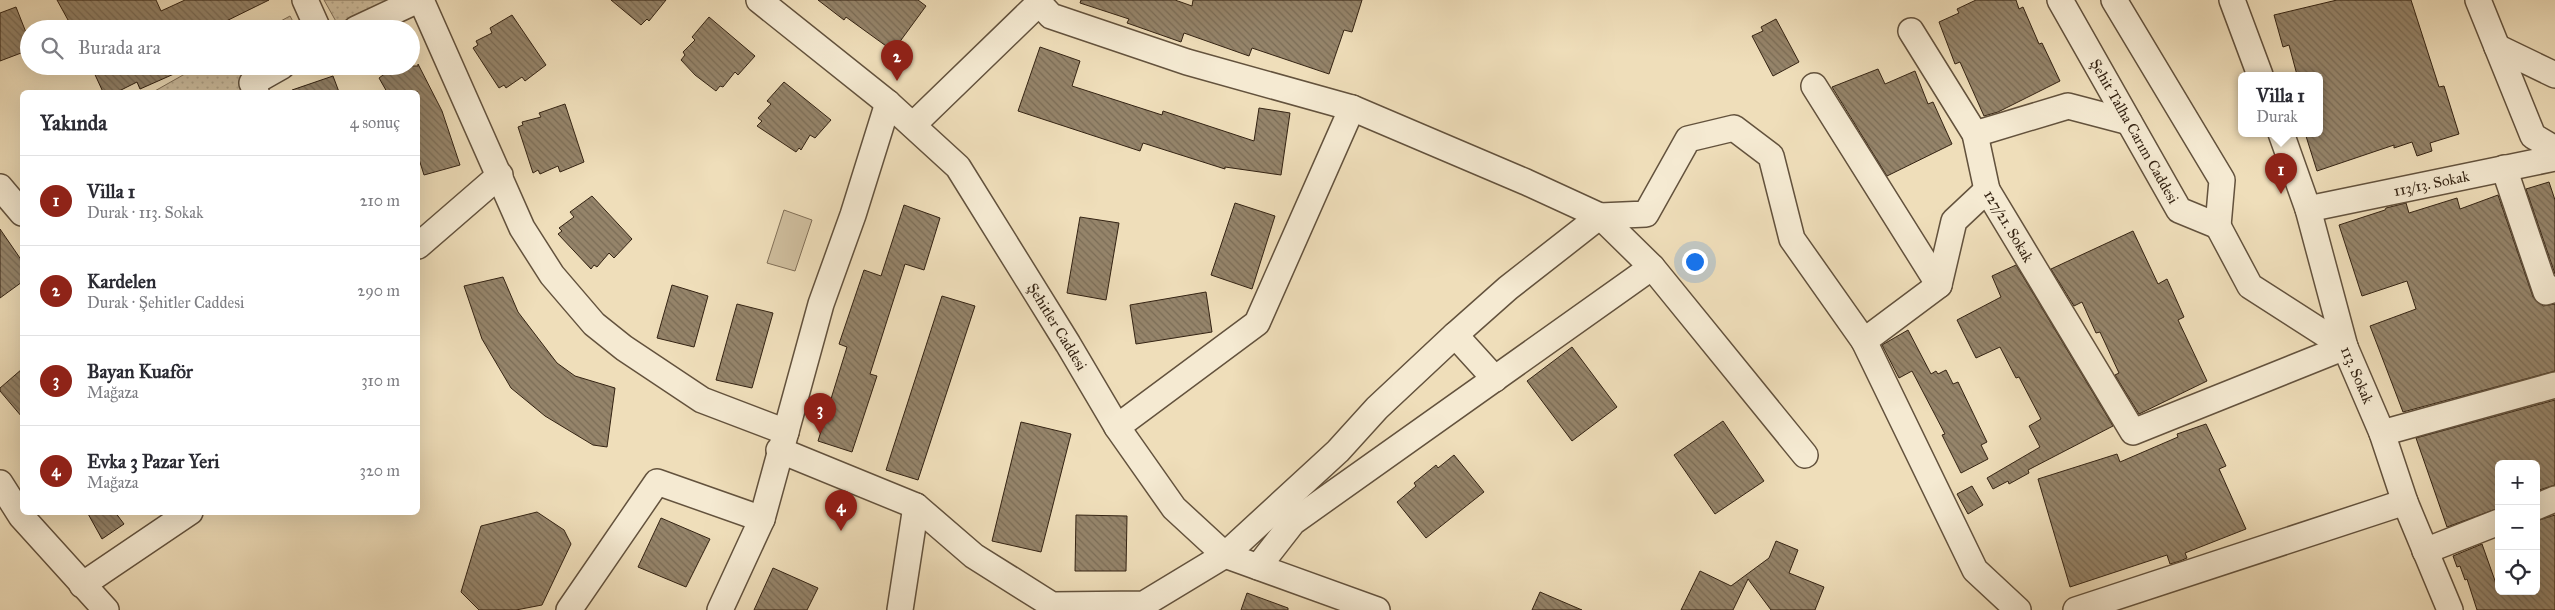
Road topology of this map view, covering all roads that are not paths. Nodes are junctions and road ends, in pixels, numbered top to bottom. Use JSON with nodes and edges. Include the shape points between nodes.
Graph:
{"nodes":[{"id":1,"x":305,"y":0,"type":"edge"},
{"id":2,"x":420,"y":0,"type":"edge"},
{"id":3,"x":759,"y":0,"type":"edge"},
{"id":4,"x":2060,"y":0,"type":"edge"},
{"id":5,"x":2114,"y":0,"type":"edge"},
{"id":6,"x":2232,"y":0,"type":"edge"},
{"id":7,"x":2478,"y":0,"type":"edge"},
{"id":8,"x":1038,"y":1,"type":"edge"},
{"id":9,"x":314,"y":20,"type":"edge"},
{"id":10,"x":376,"y":20,"type":"edge"},
{"id":11,"x":1911,"y":30,"type":"dead end"},
{"id":12,"x":2498,"y":47,"type":"junction"},
{"id":13,"x":2259,"y":72,"type":"edge"},
{"id":14,"x":266,"y":75,"type":"edge"},
{"id":15,"x":2555,"y":75,"type":"edge"},
{"id":16,"x":1814,"y":86,"type":"dead end"},
{"id":17,"x":255,"y":90,"type":"edge"},
{"id":18,"x":888,"y":104,"type":"junction"},
{"id":19,"x":1352,"y":108,"type":"junction"},
{"id":20,"x":2129,"y":122,"type":"junction"},
{"id":21,"x":913,"y":125,"type":"junction"},
{"id":22,"x":1975,"y":134,"type":"junction"},
{"id":23,"x":2282,"y":137,"type":"edge"},
{"id":24,"x":2555,"y":149,"type":"edge"},
{"id":25,"x":2555,"y":158,"type":"edge"},
{"id":26,"x":2504,"y":168,"type":"junction"},
{"id":27,"x":500,"y":175,"type":"junction"},
{"id":28,"x":0,"y":187,"type":"edge"},
{"id":29,"x":1988,"y":190,"type":"junction"},
{"id":30,"x":2308,"y":209,"type":"junction"},
{"id":31,"x":20,"y":211,"type":"edge"},
{"id":32,"x":1600,"y":216,"type":"junction"},
{"id":33,"x":2218,"y":226,"type":"junction"},
{"id":34,"x":420,"y":244,"type":"edge"},
{"id":35,"x":1652,"y":267,"type":"junction"},
{"id":36,"x":1939,"y":286,"type":"junction"},
{"id":37,"x":2555,"y":289,"type":"edge"},
{"id":38,"x":1455,"y":335,"type":"junction"},
{"id":39,"x":1864,"y":341,"type":"junction"},
{"id":40,"x":2345,"y":347,"type":"junction"},
{"id":41,"x":1495,"y":379,"type":"junction"},
{"id":42,"x":2555,"y":385,"type":"edge"},
{"id":43,"x":1117,"y":427,"type":"junction"},
{"id":44,"x":2382,"y":433,"type":"junction"},
{"id":45,"x":783,"y":441,"type":"junction"},
{"id":46,"x":1805,"y":456,"type":"dead end"},
{"id":47,"x":0,"y":483,"type":"edge"},
{"id":48,"x":2555,"y":499,"type":"edge"},
{"id":49,"x":2404,"y":502,"type":"junction"},
{"id":50,"x":2540,"y":505,"type":"edge"},
{"id":51,"x":916,"y":506,"type":"junction"},
{"id":52,"x":20,"y":514,"type":"edge"},
{"id":53,"x":20,"y":515,"type":"edge"},
{"id":54,"x":186,"y":515,"type":"edge"},
{"id":55,"x":762,"y":519,"type":"junction"},
{"id":56,"x":2495,"y":524,"type":"edge"},
{"id":57,"x":2425,"y":551,"type":"junction"},
{"id":58,"x":1224,"y":555,"type":"junction"},
{"id":59,"x":1258,"y":567,"type":"junction"},
{"id":60,"x":82,"y":585,"type":"junction"},
{"id":61,"x":106,"y":610,"type":"edge"},
{"id":62,"x":569,"y":610,"type":"edge"},
{"id":63,"x":720,"y":610,"type":"edge"},
{"id":64,"x":900,"y":610,"type":"edge"},
{"id":65,"x":1376,"y":610,"type":"edge"},
{"id":66,"x":2018,"y":610,"type":"edge"},
{"id":67,"x":2076,"y":610,"type":"edge"},
{"id":68,"x":2450,"y":610,"type":"edge"}],
"edges":[{"from":1,"to":9,"type":"street"},
{"from":2,"to":10,"type":"street"},
{"from":2,"to":27,"type":"street"},
{"from":3,"to":18,"type":"street","name":"Şehitler Caddesi"},
{"from":4,"to":20,"type":"street","name":"Şehit Talha Carım Caddesi"},
{"from":5,"to":33,"type":"street","via":[[2222,180]]},
{"from":6,"to":13,"type":"street"},
{"from":7,"to":12,"type":"street"},
{"from":8,"to":19,"type":"street","via":[[1051,16],[1178,59]]},
{"from":8,"to":21,"type":"street"},
{"from":11,"to":22,"type":"street"},
{"from":12,"to":15,"type":"street"},
{"from":12,"to":24,"type":"street","via":[[2533,136]]},
{"from":14,"to":17,"type":"street","via":[[252,83]]},
{"from":16,"to":36,"type":"street"},
{"from":18,"to":21,"type":"street","name":"Şehitler Caddesi"},
{"from":18,"to":45,"type":"street","via":[[821,304]]},
{"from":19,"to":32,"type":"street"},
{"from":19,"to":43,"type":"street","via":[[1258,323]]},
{"from":20,"to":22,"type":"street","via":[[2068,106]]},
{"from":20,"to":33,"type":"street","name":"Şehit Talha Carım Caddesi","via":[[2179,210]]},
{"from":21,"to":43,"type":"street","name":"Şehitler Caddesi","via":[[958,167]]},
{"from":22,"to":29,"type":"street"},
{"from":23,"to":30,"type":"street","name":"113. Sokak"},
{"from":25,"to":26,"type":"street","name":"113/13. Sokak"},
{"from":26,"to":30,"type":"street","name":"113/13. Sokak"},
{"from":26,"to":37,"type":"street","via":[[2546,292]]},
{"from":27,"to":34,"type":"street"},
{"from":27,"to":45,"type":"street","via":[[522,228],[552,275],[594,324],[702,400]]},
{"from":28,"to":31,"type":"street"},
{"from":29,"to":36,"type":"street","name":"127/21. Sokak","via":[[1954,221]]},
{"from":29,"to":40,"type":"street","name":"127/21. Sokak","via":[[2133,432]]},
{"from":30,"to":40,"type":"street","name":"113. Sokak"},
{"from":32,"to":35,"type":"street"},
{"from":32,"to":38,"type":"street","via":[[1508,288]]},
{"from":32,"to":39,"type":"street","via":[[1646,214],[1688,139],[1734,128],[1771,156],[1792,239]]},
{"from":33,"to":40,"type":"street","via":[[2250,286]]},
{"from":35,"to":41,"type":"street"},
{"from":35,"to":46,"type":"street"},
{"from":36,"to":39,"type":"street"},
{"from":38,"to":41,"type":"street"},
{"from":38,"to":58,"type":"street","via":[[1377,408],[1338,451]]},
{"from":39,"to":66,"type":"street","via":[[1975,570]]},
{"from":40,"to":44,"type":"street","name":"113. Sokak"},
{"from":41,"to":59,"type":"street","via":[[1294,522]]},
{"from":42,"to":44,"type":"street"},
{"from":43,"to":58,"type":"street","name":"Şehitler Caddesi","via":[[1174,508]]},
{"from":44,"to":49,"type":"street","name":"113. Sokak"},
{"from":45,"to":51,"type":"street"},
{"from":45,"to":55,"type":"street"},
{"from":47,"to":52,"type":"street"},
{"from":48,"to":50,"type":"street"},
{"from":49,"to":57,"type":"street","name":"113. Sokak"},
{"from":49,"to":67,"type":"street"},
{"from":51,"to":58,"type":"street","via":[[974,556],[1052,605],[1144,604]]},
{"from":51,"to":64,"type":"street"},
{"from":53,"to":60,"type":"street"},
{"from":54,"to":60,"type":"street"},
{"from":55,"to":62,"type":"street","via":[[657,482]]},
{"from":55,"to":63,"type":"street"},
{"from":56,"to":57,"type":"street"},
{"from":57,"to":68,"type":"street","name":"113. Sokak"},
{"from":58,"to":59,"type":"street","name":"Şehitler Caddesi"},
{"from":59,"to":65,"type":"street","name":"Şehitler Caddesi"},
{"from":60,"to":61,"type":"street"}]}
